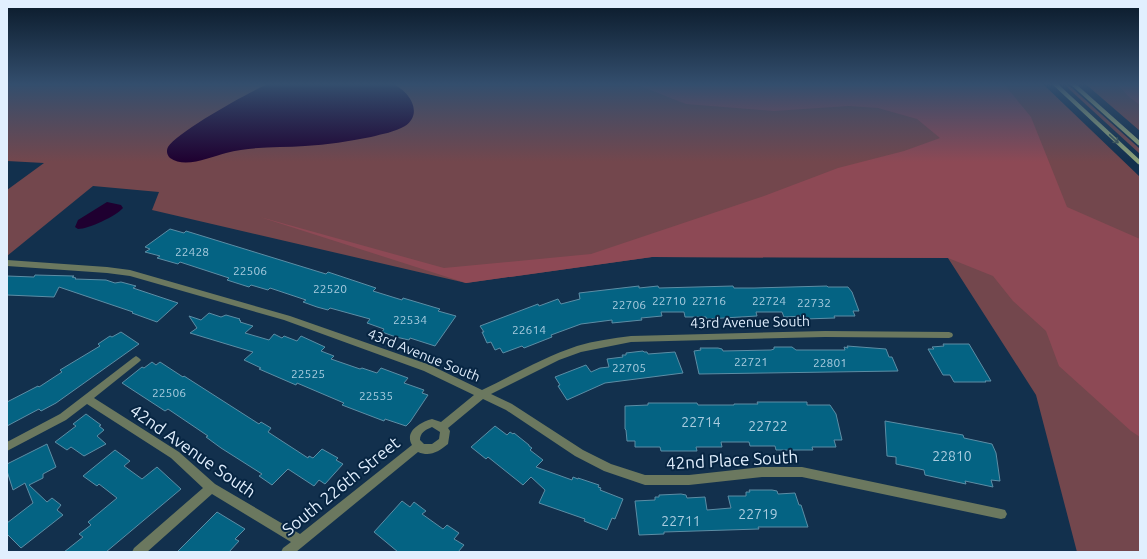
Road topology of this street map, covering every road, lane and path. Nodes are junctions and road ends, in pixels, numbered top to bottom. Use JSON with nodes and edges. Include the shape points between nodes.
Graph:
{"nodes":[{"id":1,"x":1083,"y":110,"type":"edge"},
{"id":2,"x":1102,"y":110,"type":"edge"},
{"id":3,"x":1140,"y":144,"type":"edge"},
{"id":4,"x":1140,"y":163,"type":"edge"},
{"id":5,"x":7,"y":263,"type":"edge"},
{"id":6,"x":949,"y":334,"type":"dead end"},
{"id":7,"x":136,"y":360,"type":"dead end"},
{"id":8,"x":482,"y":394,"type":"junction"},
{"id":9,"x":88,"y":399,"type":"junction"},
{"id":10,"x":442,"y":427,"type":"junction"},
{"id":11,"x":418,"y":446,"type":"junction"},
{"id":12,"x":7,"y":447,"type":"edge"},
{"id":13,"x":211,"y":488,"type":"junction"},
{"id":14,"x":1002,"y":514,"type":"dead end"},
{"id":15,"x":300,"y":541,"type":"junction"},
{"id":16,"x":138,"y":552,"type":"edge"},
{"id":17,"x":287,"y":552,"type":"edge"}],
"edges":[{"from":1,"to":4,"type":"main road","one_way":true},
{"from":2,"to":3,"type":"main road"},
{"from":5,"to":8,"type":"street","name":"43rd Avenue South","via":[[130,273],[287,318],[427,368]]},
{"from":6,"to":8,"type":"street","name":"43rd Avenue South","via":[[631,339],[605,343],[562,356]]},
{"from":7,"to":9,"type":"street"},
{"from":8,"to":10,"type":"street"},
{"from":8,"to":14,"type":"street","name":"42nd Place South","via":[[509,407],[585,456],[608,468],[646,480],[689,480],[762,472],[802,472]]},
{"from":9,"to":12,"type":"street","via":[[63,417]]},
{"from":9,"to":13,"type":"street","name":"42nd Avenue South","via":[[175,455]]},
{"from":10,"to":11,"type":"street","name":"South 226th Street","via":[[445,436],[440,446],[428,450]]},
{"from":10,"to":11,"type":"street","name":"South 226th Street","via":[[432,423],[420,428],[414,437]]},
{"from":11,"to":15,"type":"street","name":"South 226th Street"},
{"from":13,"to":15,"type":"street","name":"42nd Avenue South"},
{"from":13,"to":16,"type":"street"},
{"from":15,"to":17,"type":"street","name":"South 226th Street"}]}
